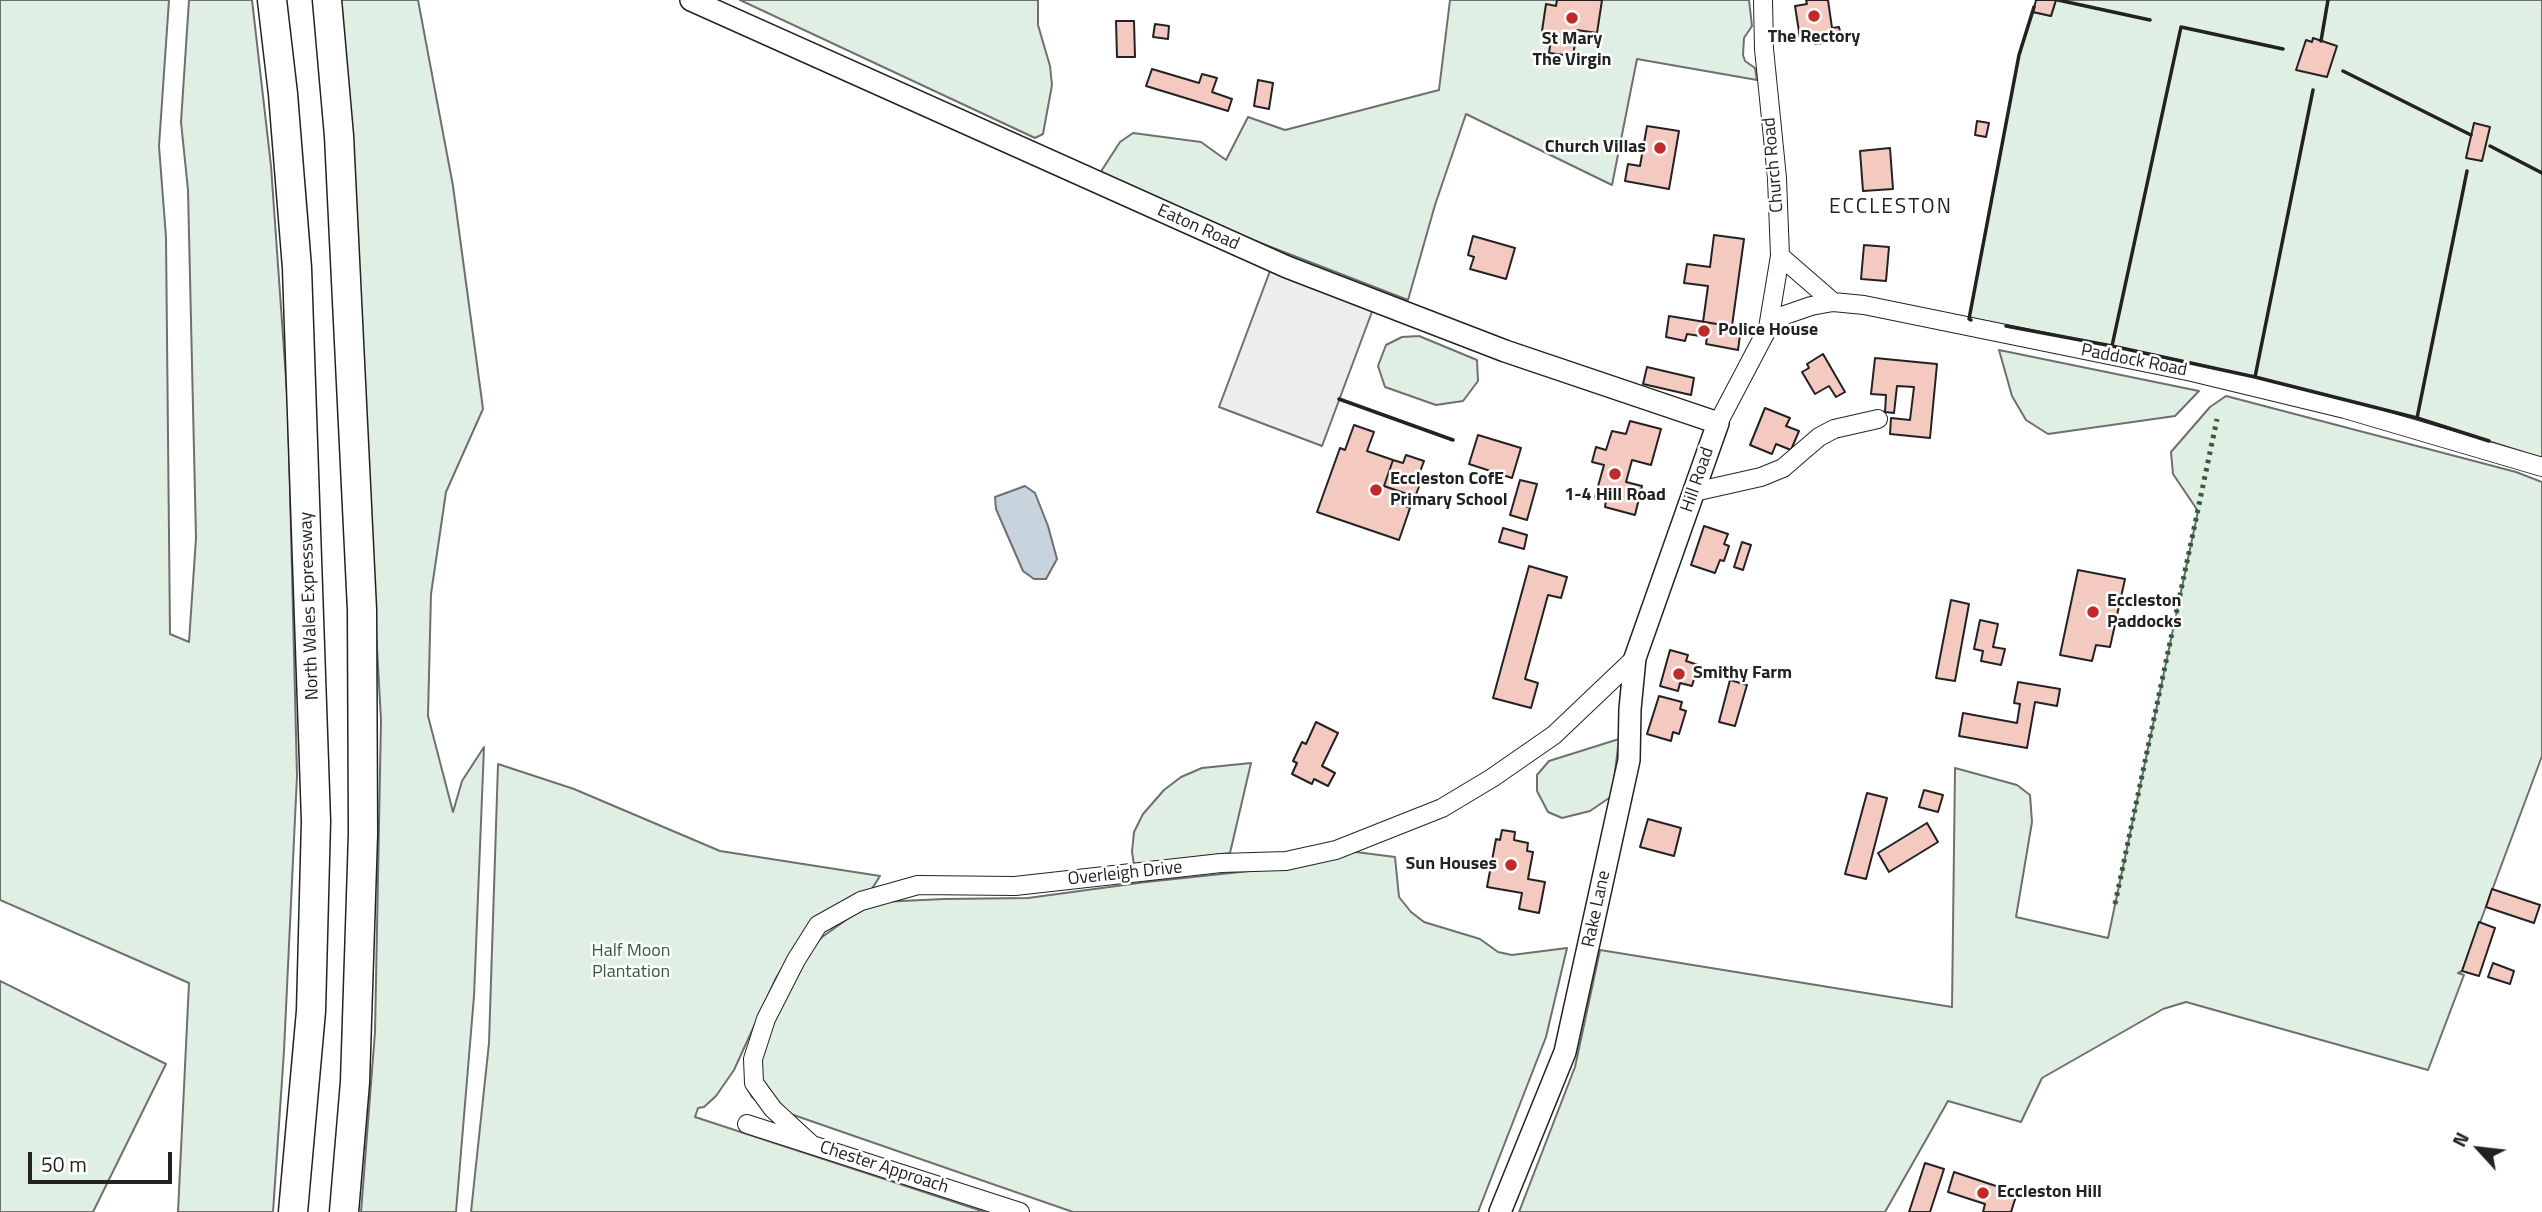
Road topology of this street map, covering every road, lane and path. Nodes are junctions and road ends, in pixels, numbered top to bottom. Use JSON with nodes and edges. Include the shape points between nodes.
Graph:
{"nodes":[{"id":1,"x":272,"y":0,"type":"edge"},
{"id":2,"x":327,"y":0,"type":"edge"},
{"id":3,"x":691,"y":0,"type":"edge"},
{"id":4,"x":1763,"y":0,"type":"edge"},
{"id":5,"x":1780,"y":257,"type":"junction"},
{"id":6,"x":1833,"y":302,"type":"junction"},
{"id":7,"x":1768,"y":328,"type":"junction"},
{"id":8,"x":1746,"y":366,"type":"joint"},
{"id":9,"x":1878,"y":419,"type":"dead end"},
{"id":10,"x":1718,"y":423,"type":"junction"},
{"id":11,"x":2542,"y":467,"type":"edge"},
{"id":12,"x":1694,"y":492,"type":"junction"},
{"id":13,"x":1657,"y":598,"type":"joint"},
{"id":14,"x":1635,"y":658,"type":"junction"},
{"id":15,"x":747,"y":1124,"type":"dead end"},
{"id":16,"x":811,"y":1144,"type":"junction"},
{"id":17,"x":293,"y":1212,"type":"edge"},
{"id":18,"x":344,"y":1212,"type":"edge"},
{"id":19,"x":1020,"y":1212,"type":"edge"},
{"id":20,"x":1500,"y":1212,"type":"edge"}],
"edges":[{"from":1,"to":17,"type":"highway","name":"North Wales Expressway","via":[[298,268],[316,821],[311,1011]]},
{"from":2,"to":18,"type":"highway","via":[[362,610],[363,834],[355,1082]]},
{"from":3,"to":10,"type":"street","name":"Eaton Road","via":[[1287,267],[1505,351]]},
{"from":4,"to":5,"type":"street","name":"Church Road"},
{"from":5,"to":6,"type":"street"},
{"from":5,"to":7,"type":"street","name":"Church Road"},
{"from":6,"to":7,"type":"street","name":"Paddock Road","via":[[1784,315]]},
{"from":6,"to":11,"type":"street","name":"Paddock Road","via":[[2192,372],[2345,409]]},
{"from":7,"to":8,"type":"street","name":"Paddock Road"},
{"from":8,"to":10,"type":"street","name":"Hill Road"},
{"from":9,"to":12,"type":"street","via":[[1834,429],[1783,468],[1761,477]]},
{"from":10,"to":12,"type":"street","name":"Hill Road"},
{"from":12,"to":13,"type":"street","name":"Hill Road"},
{"from":13,"to":14,"type":"street","name":"Rake Lane"},
{"from":14,"to":16,"type":"street","name":"Overleigh Drive","via":[[1554,735],[1492,778],[1441,808],[1336,850],[1286,861],[1221,863],[1015,886],[918,885],[861,901],[818,925],[766,1019],[752,1059],[754,1083]]},
{"from":14,"to":20,"type":"street","name":"Rake Lane","via":[[1629,760],[1565,1052]]},
{"from":15,"to":16,"type":"street","name":"Chester Approach"},
{"from":16,"to":19,"type":"street","name":"Chester Approach"}]}
